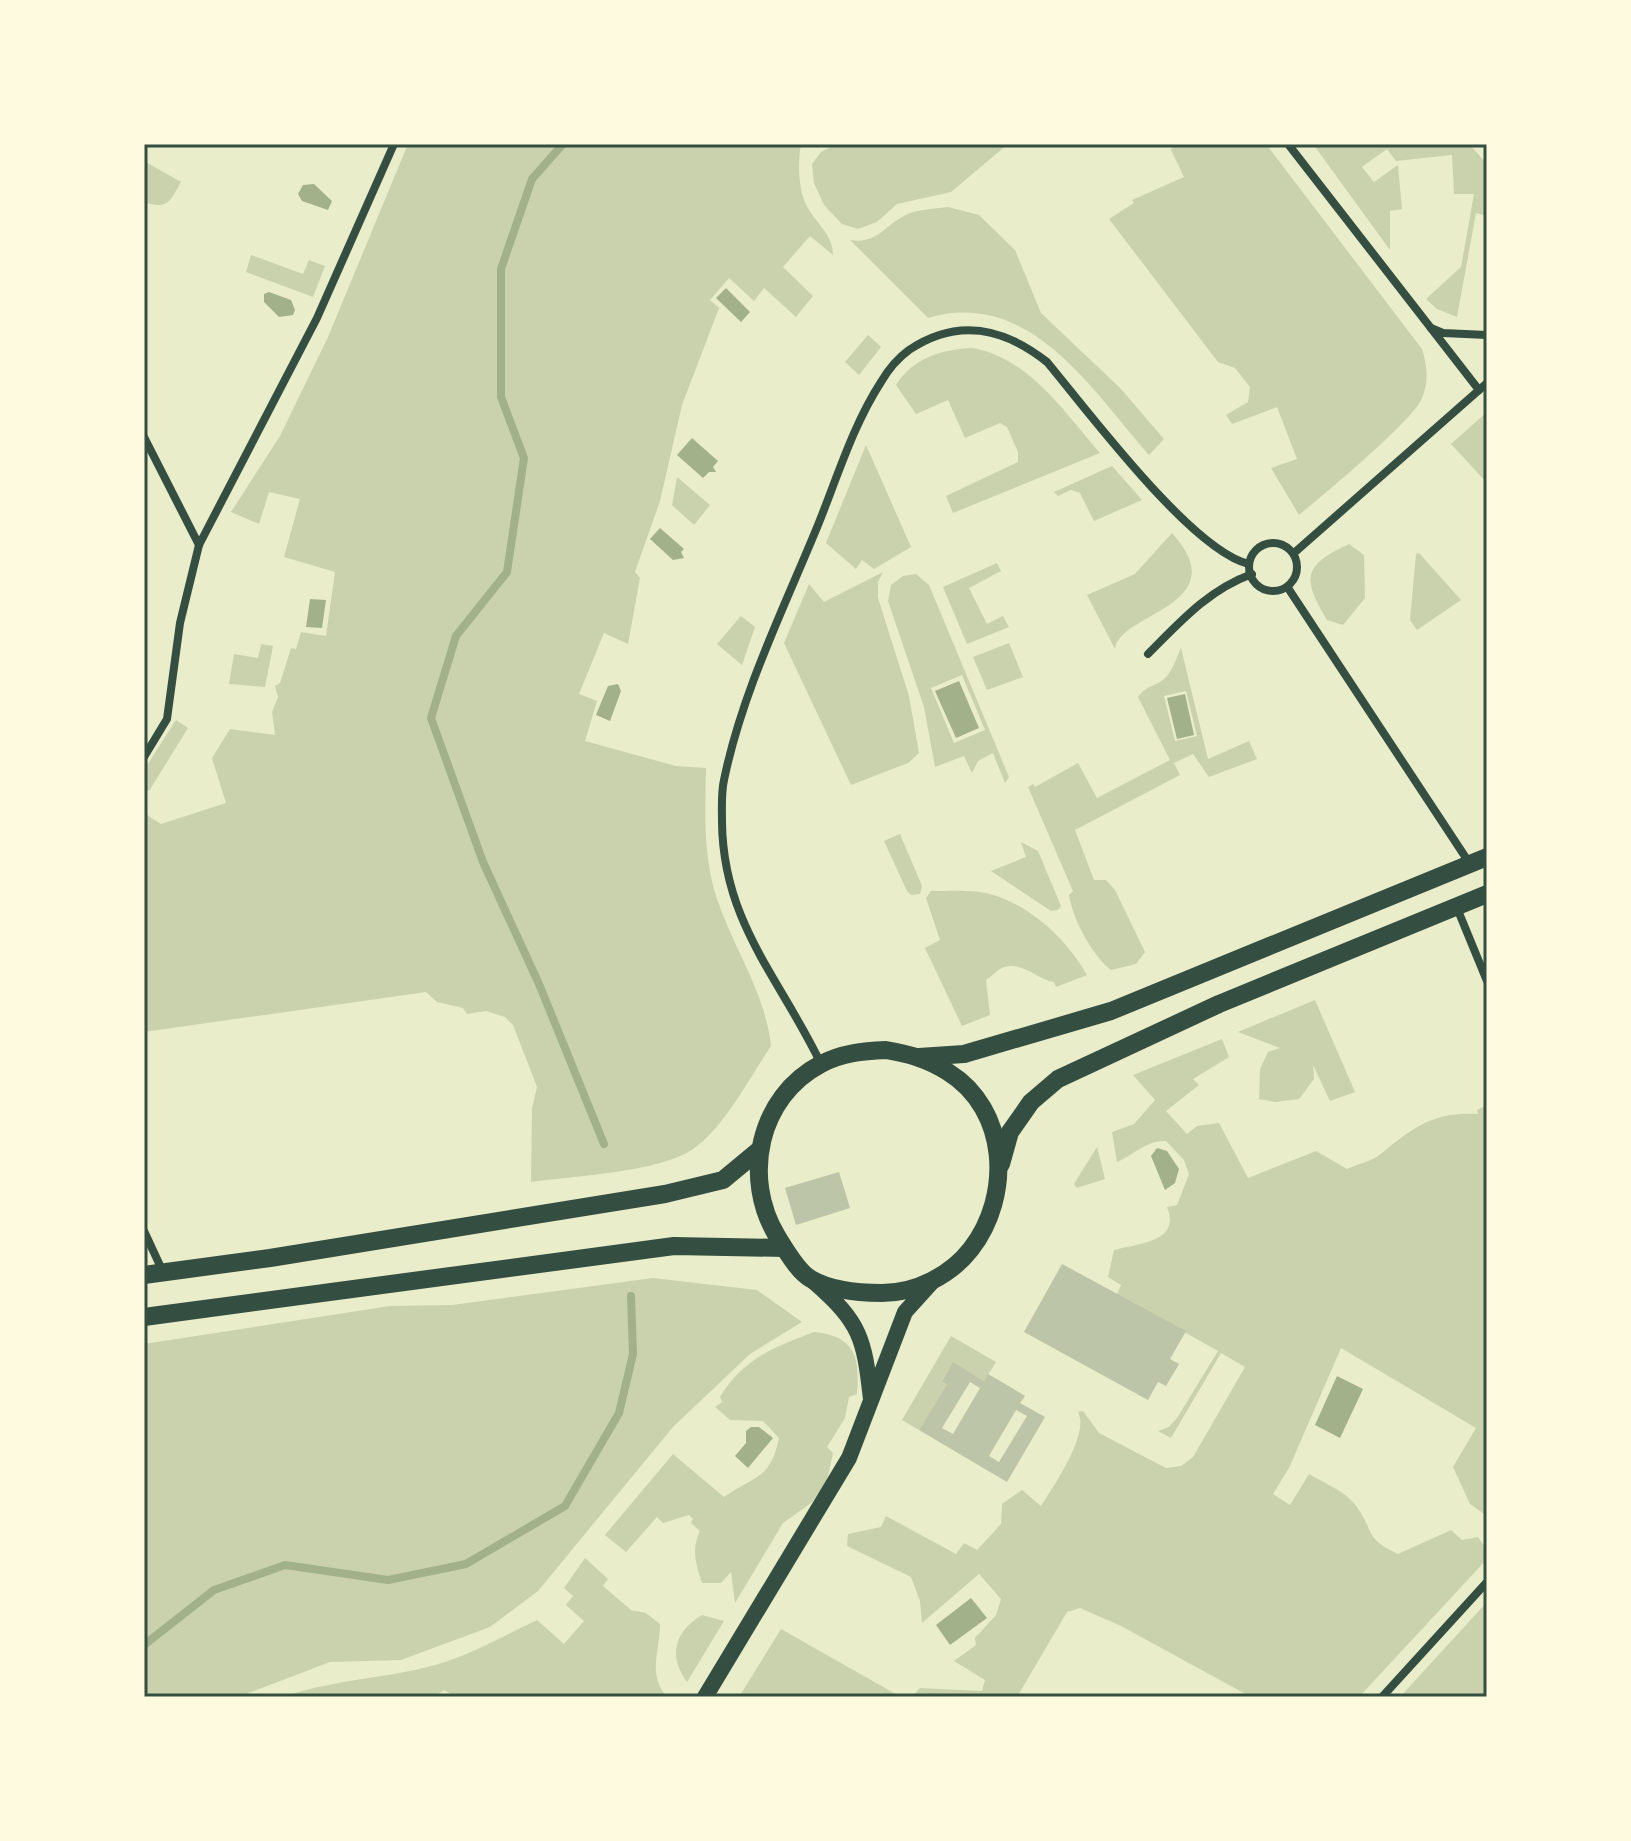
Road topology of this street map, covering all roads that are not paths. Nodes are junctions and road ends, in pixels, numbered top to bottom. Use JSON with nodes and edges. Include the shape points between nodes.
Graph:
{"nodes":[{"id":1,"x":394,"y":144,"type":"edge"},
{"id":2,"x":1288,"y":144,"type":"edge"},
{"id":3,"x":1430,"y":328,"type":"junction"},
{"id":4,"x":1487,"y":335,"type":"edge"},
{"id":5,"x":1487,"y":383,"type":"edge"},
{"id":6,"x":1479,"y":390,"type":"junction"},
{"id":7,"x":144,"y":437,"type":"edge"},
{"id":8,"x":199,"y":545,"type":"junction"},
{"id":9,"x":1294,"y":553,"type":"junction"},
{"id":10,"x":1249,"y":564,"type":"junction"},
{"id":11,"x":1252,"y":574,"type":"junction"},
{"id":12,"x":1288,"y":588,"type":"junction"},
{"id":13,"x":1148,"y":654,"type":"dead end"},
{"id":14,"x":144,"y":757,"type":"edge"},
{"id":15,"x":1478,"y":861,"type":"edge"},
{"id":16,"x":1487,"y":894,"type":"edge"},
{"id":17,"x":1457,"y":906,"type":"junction"},
{"id":18,"x":1487,"y":981,"type":"edge"},
{"id":19,"x":919,"y":1057,"type":"junction"},
{"id":20,"x":821,"y":1064,"type":"junction"},
{"id":21,"x":758,"y":1151,"type":"junction"},
{"id":22,"x":1000,"y":1167,"type":"junction"},
{"id":23,"x":144,"y":1231,"type":"edge"},
{"id":24,"x":784,"y":1248,"type":"junction"},
{"id":25,"x":163,"y":1272,"type":"junction"},
{"id":26,"x":144,"y":1275,"type":"edge"},
{"id":27,"x":809,"y":1279,"type":"junction"},
{"id":28,"x":935,"y":1279,"type":"junction"},
{"id":29,"x":144,"y":1317,"type":"edge"},
{"id":30,"x":871,"y":1403,"type":"junction"},
{"id":31,"x":1487,"y":1582,"type":"edge"},
{"id":32,"x":705,"y":1697,"type":"edge"},
{"id":33,"x":1382,"y":1697,"type":"edge"}],
"edges":[{"from":1,"to":8,"type":"street","via":[[317,318]]},
{"from":2,"to":3,"type":"street"},
{"from":3,"to":4,"type":"street"},
{"from":3,"to":6,"type":"street"},
{"from":5,"to":6,"type":"street"},
{"from":6,"to":9,"type":"street"},
{"from":7,"to":8,"type":"street"},
{"from":8,"to":14,"type":"street","via":[[180,623],[167,719]]},
{"from":9,"to":10,"type":"street","via":[[1277,543],[1259,547]]},
{"from":9,"to":12,"type":"street","via":[[1298,571]]},
{"from":10,"to":11,"type":"street"},
{"from":10,"to":20,"type":"street","via":[[1222,553],[1178,515],[1030,348],[1002,333],[975,329],[927,340],[895,363],[866,408],[773,632],[723,783],[724,856],[731,895],[746,935]]},
{"from":11,"to":12,"type":"street","via":[[1253,582],[1270,592]]},
{"from":11,"to":13,"type":"street","via":[[1226,583],[1197,604]]},
{"from":12,"to":15,"type":"street"},
{"from":15,"to":19,"type":"main road","via":[[1111,1011],[964,1054]]},
{"from":16,"to":17,"type":"main road"},
{"from":17,"to":18,"type":"street"},
{"from":17,"to":22,"type":"main road","via":[[1219,1004],[1058,1079],[1031,1102],[1010,1132]]},
{"from":19,"to":20,"type":"main road","via":[[886,1050],[852,1052]]},
{"from":19,"to":22,"type":"main road","via":[[951,1074],[976,1099],[993,1131]]},
{"from":20,"to":21,"type":"main road","via":[[791,1086],[770,1116]]},
{"from":21,"to":24,"type":"main road","via":[[766,1219]]},
{"from":21,"to":25,"type":"main road","via":[[723,1180],[651,1197]]},
{"from":22,"to":28,"type":"main road","via":[[997,1201],[984,1232],[963,1259]]},
{"from":23,"to":25,"type":"street"},
{"from":24,"to":27,"type":"main road"},
{"from":24,"to":29,"type":"main road","via":[[656,1248]]},
{"from":25,"to":26,"type":"main road"},
{"from":27,"to":28,"type":"main road","via":[[867,1293],[891,1293]]},
{"from":27,"to":30,"type":"main road","via":[[846,1310],[861,1335]]},
{"from":28,"to":30,"type":"main road","via":[[905,1312]]},
{"from":30,"to":32,"type":"main road","via":[[849,1458]]},
{"from":31,"to":33,"type":"street"}]}
